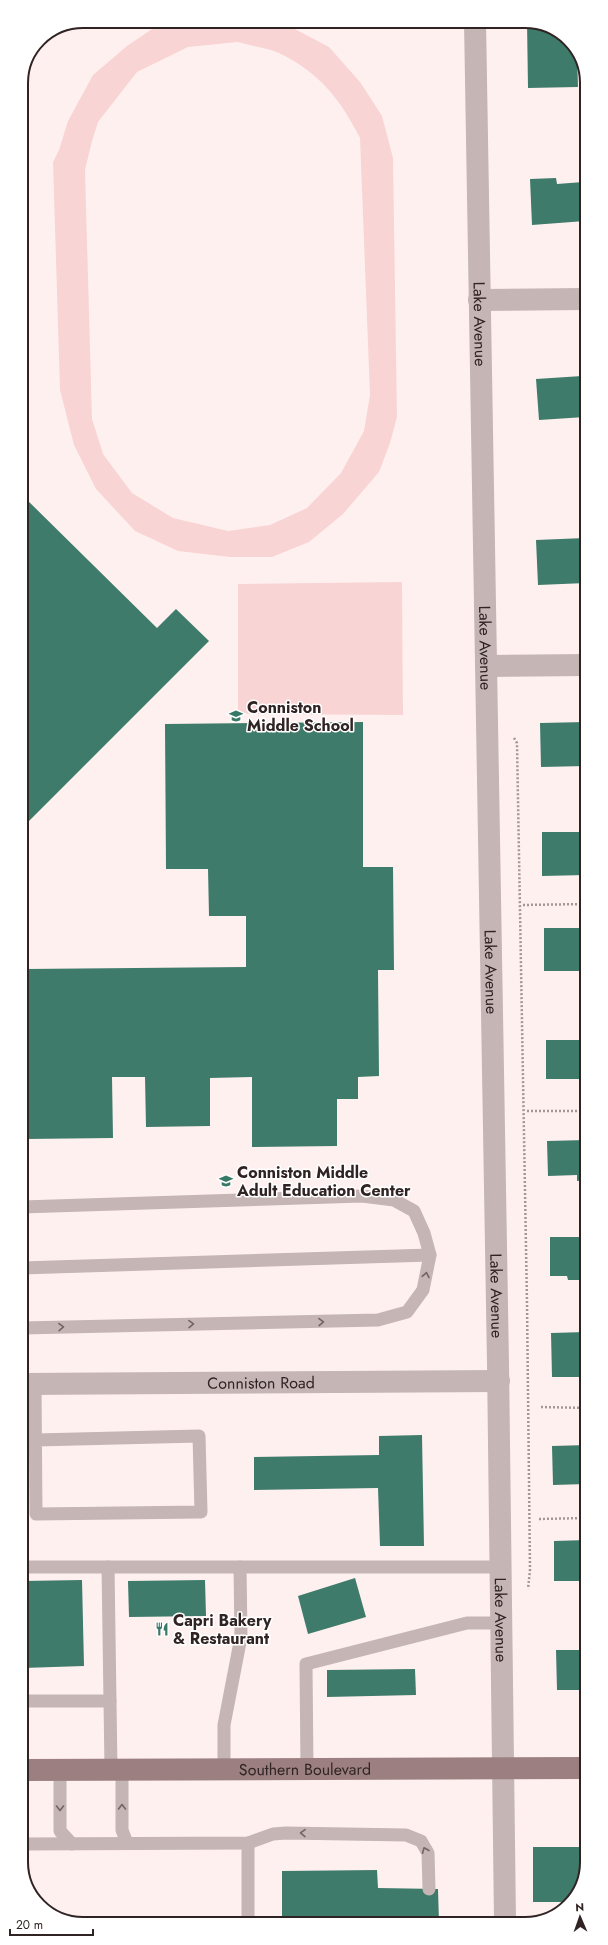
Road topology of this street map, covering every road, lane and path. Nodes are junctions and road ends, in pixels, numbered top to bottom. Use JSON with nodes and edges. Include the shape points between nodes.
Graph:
{"nodes":[{"id":1,"x":475,"y":28,"type":"edge"},
{"id":2,"x":580,"y":299,"type":"edge"},
{"id":3,"x":480,"y":300,"type":"junction"},
{"id":4,"x":580,"y":665,"type":"edge"},
{"id":5,"x":486,"y":666,"type":"junction"},
{"id":6,"x":580,"y":904,"type":"edge"},
{"id":7,"x":523,"y":905,"type":"dead end"},
{"id":8,"x":527,"y":1111,"type":"dead end"},
{"id":9,"x":580,"y":1111,"type":"edge"},
{"id":10,"x":28,"y":1207,"type":"edge"},
{"id":11,"x":430,"y":1255,"type":"junction"},
{"id":12,"x":28,"y":1268,"type":"edge"},
{"id":13,"x":28,"y":1328,"type":"edge"},
{"id":14,"x":499,"y":1381,"type":"junction"},
{"id":15,"x":29,"y":1384,"type":"edge"},
{"id":16,"x":540,"y":1407,"type":"dead end"},
{"id":17,"x":580,"y":1408,"type":"edge"},
{"id":18,"x":36,"y":1440,"type":"junction"},
{"id":19,"x":580,"y":1518,"type":"edge"},
{"id":20,"x":540,"y":1519,"type":"dead end"},
{"id":21,"x":108,"y":1567,"type":"junction"},
{"id":22,"x":240,"y":1567,"type":"junction"},
{"id":23,"x":501,"y":1567,"type":"junction"},
{"id":24,"x":28,"y":1568,"type":"edge"},
{"id":25,"x":502,"y":1623,"type":"junction"},
{"id":26,"x":28,"y":1701,"type":"edge"},
{"id":27,"x":110,"y":1701,"type":"junction"},
{"id":28,"x":504,"y":1768,"type":"junction"},
{"id":29,"x":580,"y":1768,"type":"edge"},
{"id":30,"x":117,"y":1769,"type":"junction"},
{"id":31,"x":224,"y":1769,"type":"junction"},
{"id":32,"x":307,"y":1769,"type":"junction"},
{"id":33,"x":28,"y":1770,"type":"edge"},
{"id":34,"x":60,"y":1770,"type":"junction"},
{"id":35,"x":128,"y":1843,"type":"junction"},
{"id":36,"x":248,"y":1843,"type":"junction"},
{"id":37,"x":28,"y":1844,"type":"edge"},
{"id":38,"x":72,"y":1844,"type":"junction"},
{"id":39,"x":428,"y":1888,"type":"dead end"},
{"id":40,"x":248,"y":1917,"type":"edge"},
{"id":41,"x":505,"y":1917,"type":"edge"}],
"edges":[{"from":1,"to":3,"type":"street","name":"Lake Avenue"},
{"from":2,"to":3,"type":"street"},
{"from":3,"to":5,"type":"street","name":"Lake Avenue"},
{"from":4,"to":5,"type":"street"},
{"from":5,"to":14,"type":"street","name":"Lake Avenue"},
{"from":6,"to":7,"type":"path"},
{"from":8,"to":9,"type":"path"},
{"from":10,"to":11,"type":"lane","via":[[362,1196],[394,1200],[414,1211],[424,1232]]},
{"from":11,"to":12,"type":"lane"},
{"from":13,"to":11,"type":"lane","one_way":true,"via":[[378,1320],[407,1312],[423,1290]]},
{"from":14,"to":15,"type":"street","name":"Conniston Road"},
{"from":14,"to":23,"type":"street","name":"Lake Avenue"},
{"from":15,"to":18,"type":"lane"},
{"from":16,"to":17,"type":"path"},
{"from":18,"to":18,"type":"lane","via":[[36,1514],[201,1512],[199,1436]]},
{"from":19,"to":20,"type":"path"},
{"from":21,"to":22,"type":"lane"},
{"from":21,"to":24,"type":"lane"},
{"from":21,"to":27,"type":"lane"},
{"from":22,"to":23,"type":"lane"},
{"from":22,"to":31,"type":"lane","via":[[241,1637],[224,1725]]},
{"from":23,"to":25,"type":"street","name":"Lake Avenue"},
{"from":25,"to":28,"type":"street","name":"Lake Avenue"},
{"from":25,"to":32,"type":"lane","via":[[467,1623],[306,1664]]},
{"from":26,"to":27,"type":"lane"},
{"from":27,"to":30,"type":"lane"},
{"from":28,"to":29,"type":"main road","name":"Southern Boulevard"},
{"from":28,"to":32,"type":"main road","name":"Southern Boulevard"},
{"from":28,"to":41,"type":"street","name":"Lake Avenue"},
{"from":30,"to":31,"type":"main road","name":"Southern Boulevard"},
{"from":30,"to":34,"type":"main road","name":"Southern Boulevard"},
{"from":35,"to":30,"type":"lane","one_way":true,"via":[[122,1830]]},
{"from":31,"to":32,"type":"main road","name":"Southern Boulevard"},
{"from":33,"to":34,"type":"main road","name":"Southern Boulevard"},
{"from":34,"to":38,"type":"lane","one_way":true,"via":[[60,1831]]},
{"from":35,"to":36,"type":"lane"},
{"from":35,"to":38,"type":"lane"},
{"from":39,"to":36,"type":"lane","one_way":true,"via":[[428,1853],[421,1841],[406,1835],[286,1833],[272,1834]]},
{"from":36,"to":40,"type":"lane"},
{"from":37,"to":38,"type":"lane"}]}
